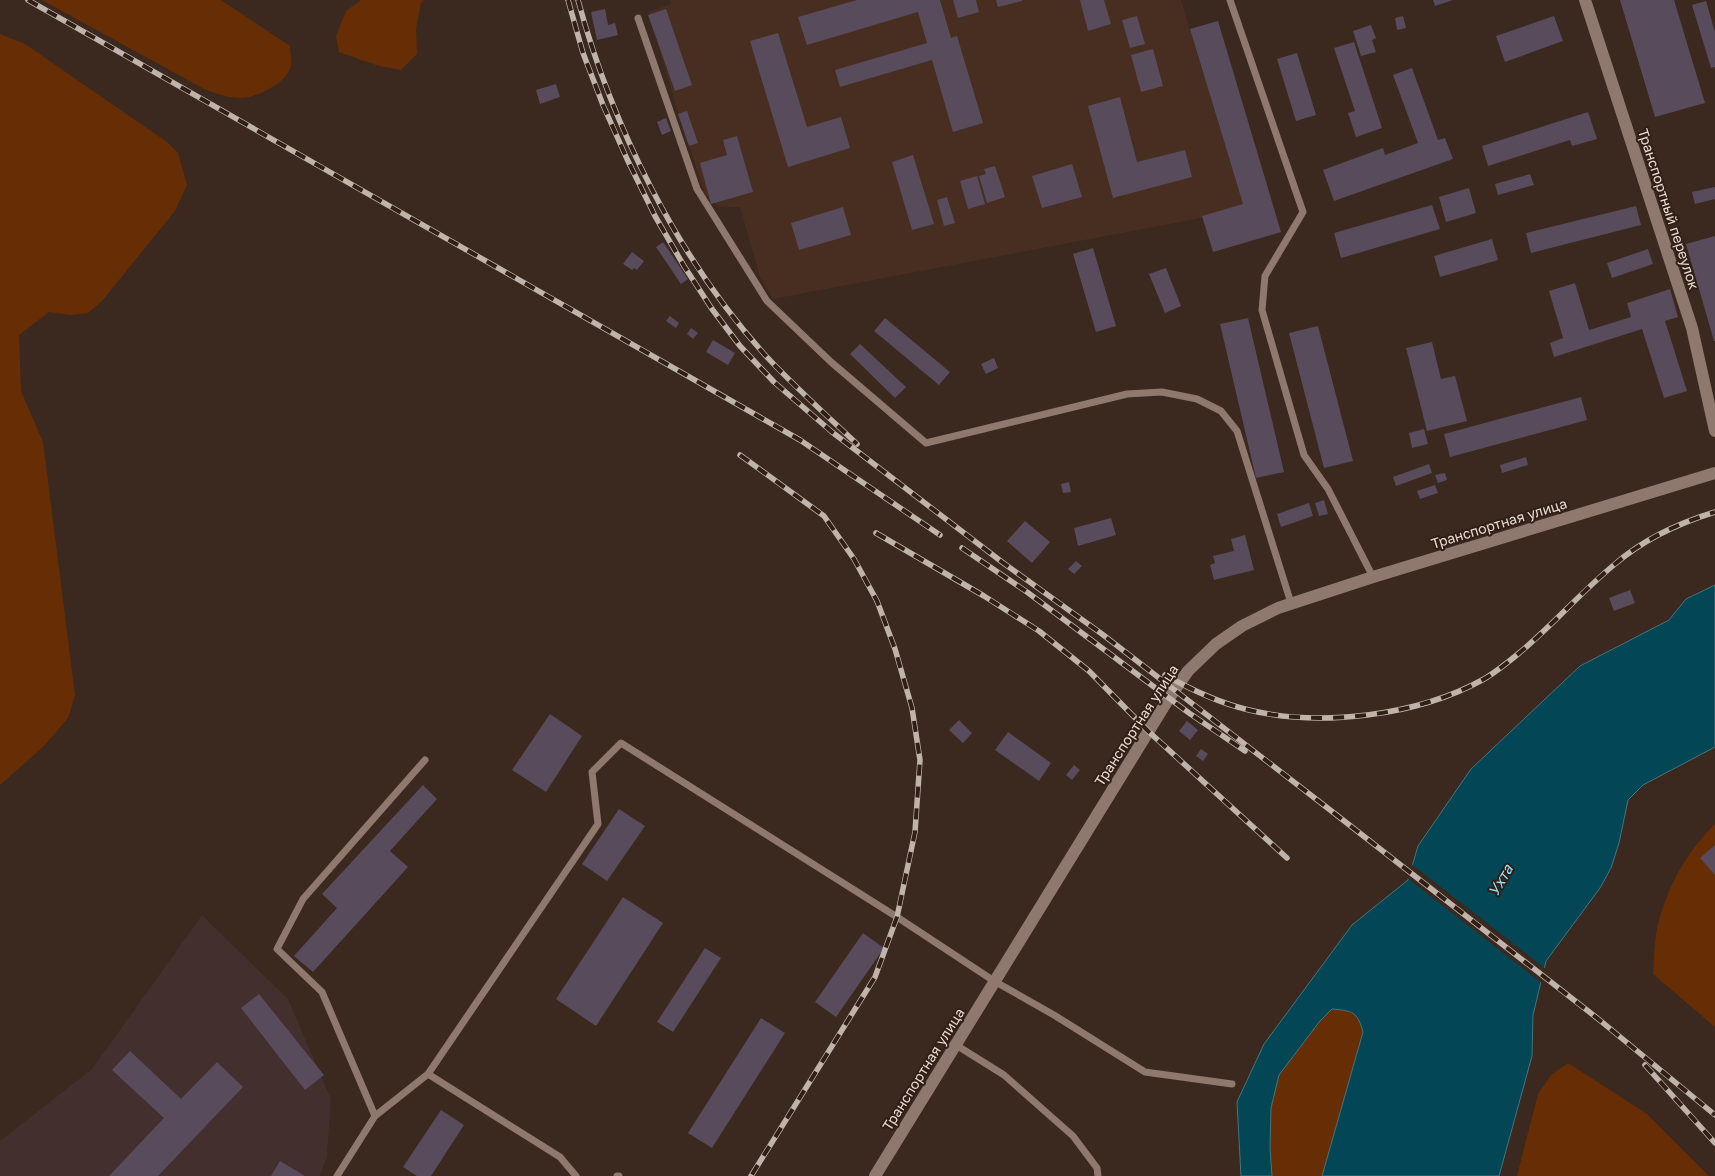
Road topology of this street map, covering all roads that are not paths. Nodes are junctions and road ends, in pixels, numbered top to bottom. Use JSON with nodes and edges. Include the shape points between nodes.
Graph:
{"nodes":[{"id":1,"x":1230,"y":0,"type":"edge"},
{"id":2,"x":1585,"y":0,"type":"edge"},
{"id":3,"x":638,"y":18,"type":"dead end"},
{"id":4,"x":1715,"y":431,"type":"edge"},
{"id":5,"x":1715,"y":473,"type":"edge"},
{"id":6,"x":1373,"y":577,"type":"junction"},
{"id":7,"x":1291,"y":603,"type":"junction"},
{"id":8,"x":425,"y":760,"type":"dead end"},
{"id":9,"x":994,"y":981,"type":"junction"},
{"id":10,"x":956,"y":1045,"type":"junction"},
{"id":11,"x":428,"y":1074,"type":"junction"},
{"id":12,"x":1232,"y":1084,"type":"dead end"},
{"id":13,"x":375,"y":1116,"type":"junction"},
{"id":14,"x":337,"y":1176,"type":"edge"},
{"id":15,"x":576,"y":1176,"type":"edge"},
{"id":16,"x":875,"y":1176,"type":"edge"},
{"id":17,"x":1098,"y":1176,"type":"edge"}],
"edges":[{"from":1,"to":6,"type":"lane","via":[[1303,212],[1265,276],[1262,310],[1304,455],[1328,489]]},
{"from":2,"to":4,"type":"street","name":"Транспортный переулок","via":[[1692,328]]},
{"from":3,"to":7,"type":"lane","via":[[697,189],[767,301],[832,362],[926,442],[1127,394],[1162,392],[1197,398],[1221,410],[1237,431]]},
{"from":5,"to":6,"type":"street","name":"Транспортная улица"},
{"from":6,"to":7,"type":"street","name":"Транспортная улица"},
{"from":7,"to":9,"type":"street","name":"Транспортная улица","via":[[1229,634],[1184,676]]},
{"from":8,"to":13,"type":"lane","via":[[303,900],[277,949],[322,992]]},
{"from":9,"to":10,"type":"street","name":"Транспортная улица"},
{"from":9,"to":11,"type":"lane","via":[[622,743],[592,772],[598,824]]},
{"from":9,"to":12,"type":"lane","via":[[1145,1072]]},
{"from":10,"to":16,"type":"street","name":"Транспортная улица"},
{"from":10,"to":17,"type":"lane","via":[[1004,1076],[1073,1136],[1097,1168]]},
{"from":11,"to":13,"type":"lane"},
{"from":11,"to":15,"type":"lane","via":[[560,1157]]},
{"from":13,"to":14,"type":"lane"}]}
